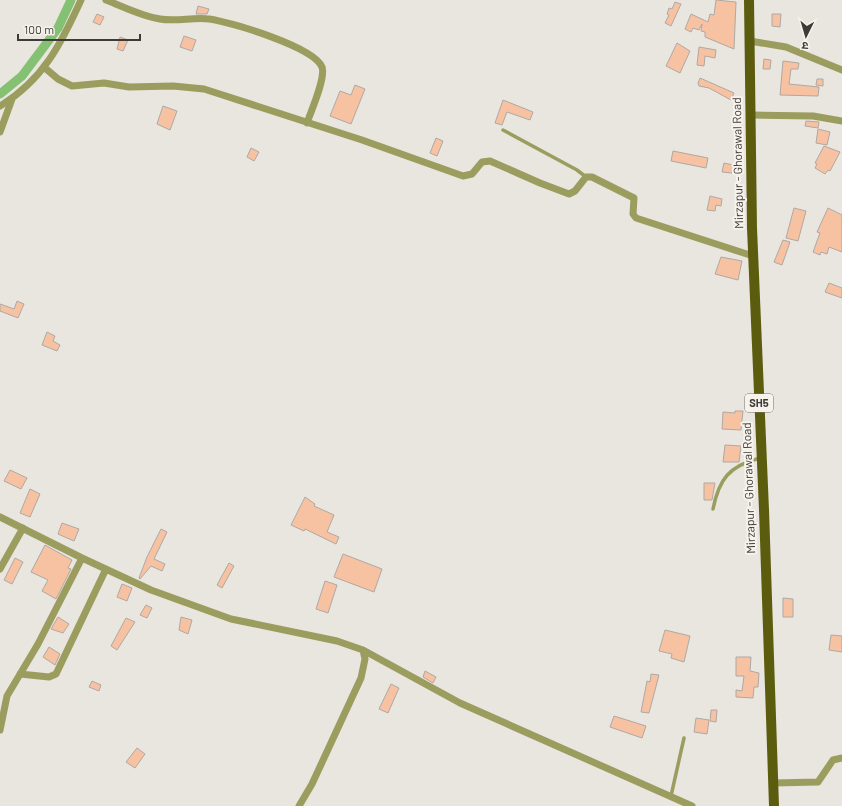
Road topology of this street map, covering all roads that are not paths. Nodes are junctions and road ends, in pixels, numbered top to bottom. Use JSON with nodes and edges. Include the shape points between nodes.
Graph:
{"nodes":[{"id":1,"x":81,"y":0,"type":"edge"},
{"id":2,"x":106,"y":0,"type":"edge"},
{"id":3,"x":749,"y":0,"type":"edge"},
{"id":4,"x":750,"y":41,"type":"junction"},
{"id":5,"x":45,"y":68,"type":"junction"},
{"id":6,"x":842,"y":70,"type":"edge"},
{"id":7,"x":14,"y":97,"type":"junction"},
{"id":8,"x":0,"y":106,"type":"edge"},
{"id":9,"x":751,"y":115,"type":"junction"},
{"id":10,"x":842,"y":121,"type":"edge"},
{"id":11,"x":307,"y":123,"type":"junction"},
{"id":12,"x":503,"y":130,"type":"dead end"},
{"id":13,"x":0,"y":132,"type":"edge"},
{"id":14,"x":586,"y":177,"type":"junction"},
{"id":15,"x":753,"y":256,"type":"junction"},
{"id":16,"x":761,"y":458,"type":"junction"},
{"id":17,"x":713,"y":509,"type":"dead end"},
{"id":18,"x":0,"y":517,"type":"edge"},
{"id":19,"x":23,"y":528,"type":"junction"},
{"id":20,"x":82,"y":558,"type":"junction"},
{"id":21,"x":0,"y":569,"type":"edge"},
{"id":22,"x":106,"y":569,"type":"junction"},
{"id":23,"x":363,"y":650,"type":"junction"},
{"id":24,"x":20,"y":674,"type":"junction"},
{"id":25,"x":2,"y":711,"type":"edge"},
{"id":26,"x":0,"y":730,"type":"edge"},
{"id":27,"x":684,"y":738,"type":"dead end"},
{"id":28,"x":842,"y":758,"type":"edge"},
{"id":29,"x":773,"y":783,"type":"junction"},
{"id":30,"x":671,"y":796,"type":"junction"},
{"id":31,"x":299,"y":806,"type":"edge"},
{"id":32,"x":692,"y":806,"type":"edge"},
{"id":33,"x":774,"y":806,"type":"edge"}],
"edges":[{"from":1,"to":5,"type":"street","via":[[60,44]]},
{"from":2,"to":11,"type":"street","via":[[146,16],[162,19],[198,18],[228,24],[254,31],[301,50],[322,68],[322,80]]},
{"from":3,"to":4,"type":"main road","name":"Mirzapur - Ghorawal Road","number":"SH5"},
{"from":4,"to":6,"type":"street","via":[[799,51]]},
{"from":4,"to":9,"type":"main road","name":"Mirzapur - Ghorawal Road","number":"SH5"},
{"from":5,"to":7,"type":"street"},
{"from":5,"to":11,"type":"street","via":[[72,86],[104,83],[129,87],[192,87]]},
{"from":7,"to":8,"type":"street"},
{"from":7,"to":13,"type":"street"},
{"from":9,"to":10,"type":"street","via":[[813,116]]},
{"from":9,"to":15,"type":"main road","name":"Mirzapur - Ghorawal Road","number":"SH5"},
{"from":11,"to":14,"type":"street","via":[[463,176],[472,174],[482,162],[490,161],[569,194],[575,191]]},
{"from":12,"to":14,"type":"lane","via":[[578,170]]},
{"from":14,"to":15,"type":"street","via":[[592,177],[631,196],[634,201],[633,214],[636,218]]},
{"from":15,"to":16,"type":"main road","name":"Mirzapur - Ghorawal Road","number":"SH5"},
{"from":16,"to":17,"type":"lane","via":[[747,461],[724,477],[716,494]]},
{"from":16,"to":29,"type":"main road","name":"Mirzapur - Ghorawal Road","number":"SH5"},
{"from":18,"to":19,"type":"street"},
{"from":19,"to":20,"type":"street"},
{"from":19,"to":21,"type":"street"},
{"from":20,"to":22,"type":"street"},
{"from":20,"to":24,"type":"street"},
{"from":22,"to":23,"type":"street","via":[[151,590],[231,620],[337,641]]},
{"from":22,"to":24,"type":"street","via":[[56,674],[49,677]]},
{"from":23,"to":30,"type":"street","via":[[460,703]]},
{"from":23,"to":31,"type":"street","via":[[365,659],[361,678],[312,784]]},
{"from":24,"to":25,"type":"street","via":[[7,696]]},
{"from":25,"to":26,"type":"street"},
{"from":27,"to":30,"type":"lane"},
{"from":28,"to":29,"type":"street","via":[[833,760],[818,782]]},
{"from":29,"to":33,"type":"main road","name":"Mirzapur - Ghorawal Road","number":"SH5"},
{"from":30,"to":32,"type":"street"}]}
